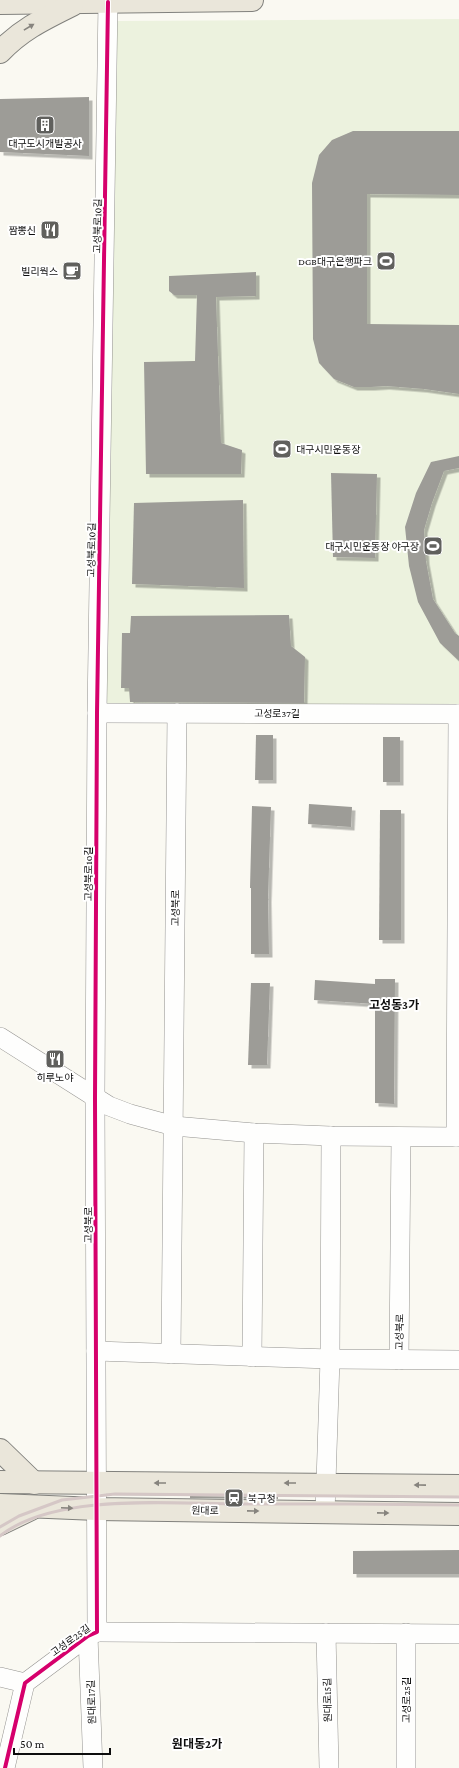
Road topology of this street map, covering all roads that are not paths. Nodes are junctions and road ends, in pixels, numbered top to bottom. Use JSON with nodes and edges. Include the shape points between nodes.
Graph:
{"nodes":[{"id":1,"x":212,"y":0,"type":"edge"},
{"id":2,"x":252,"y":0,"type":"edge"},
{"id":3,"x":73,"y":1,"type":"edge"},
{"id":4,"x":108,"y":2,"type":"junction"},
{"id":5,"x":0,"y":3,"type":"edge"},
{"id":6,"x":0,"y":52,"type":"edge"},
{"id":7,"x":97,"y":713,"type":"junction"},
{"id":8,"x":177,"y":713,"type":"junction"},
{"id":9,"x":458,"y":714,"type":"edge"},
{"id":10,"x":458,"y":995,"type":"edge"},
{"id":11,"x":0,"y":1037,"type":"edge"},
{"id":12,"x":95,"y":1099,"type":"junction"},
{"id":13,"x":174,"y":1126,"type":"junction"},
{"id":14,"x":254,"y":1133,"type":"junction"},
{"id":15,"x":331,"y":1136,"type":"junction"},
{"id":16,"x":401,"y":1137,"type":"junction"},
{"id":17,"x":458,"y":1137,"type":"edge"},
{"id":18,"x":96,"y":1351,"type":"junction"},
{"id":19,"x":170,"y":1354,"type":"junction"},
{"id":20,"x":252,"y":1356,"type":"junction"},
{"id":21,"x":330,"y":1359,"type":"junction"},
{"id":22,"x":399,"y":1360,"type":"junction"},
{"id":23,"x":459,"y":1360,"type":"edge"},
{"id":24,"x":0,"y":1450,"type":"edge"},
{"id":25,"x":0,"y":1482,"type":"edge"},
{"id":26,"x":34,"y":1483,"type":"junction"},
{"id":27,"x":326,"y":1483,"type":"junction"},
{"id":28,"x":96,"y":1484,"type":"junction"},
{"id":29,"x":459,"y":1486,"type":"edge"},
{"id":30,"x":0,"y":1505,"type":"edge"},
{"id":31,"x":38,"y":1506,"type":"junction"},
{"id":32,"x":97,"y":1509,"type":"junction"},
{"id":33,"x":325,"y":1512,"type":"junction"},
{"id":34,"x":459,"y":1514,"type":"edge"},
{"id":35,"x":0,"y":1524,"type":"edge"},
{"id":36,"x":326,"y":1633,"type":"junction"},
{"id":37,"x":406,"y":1633,"type":"junction"},
{"id":38,"x":93,"y":1634,"type":"junction"},
{"id":39,"x":459,"y":1634,"type":"edge"},
{"id":40,"x":0,"y":1677,"type":"edge"},
{"id":41,"x":25,"y":1683,"type":"junction"},
{"id":42,"x":5,"y":1768,"type":"edge"},
{"id":43,"x":93,"y":1768,"type":"edge"},
{"id":44,"x":329,"y":1768,"type":"edge"},
{"id":45,"x":406,"y":1768,"type":"edge"}],
"edges":[{"from":1,"to":2,"type":"main road"},
{"from":1,"to":4,"type":"main road"},
{"from":3,"to":4,"type":"main road"},
{"from":3,"to":5,"type":"main road"},
{"from":6,"to":3,"type":"main road","one_way":true,"via":[[25,30]]},
{"from":4,"to":7,"type":"street","name":"고성북로10길"},
{"from":7,"to":8,"type":"street","name":"고성로37길"},
{"from":7,"to":12,"type":"street","name":"고성북로10길"},
{"from":8,"to":9,"type":"street","name":"고성로37길"},
{"from":8,"to":13,"type":"street","name":"고성북로"},
{"from":9,"to":10,"type":"street","name":"고성로37길"},
{"from":10,"to":17,"type":"street"},
{"from":11,"to":12,"type":"street"},
{"from":12,"to":13,"type":"street","via":[[130,1114]]},
{"from":12,"to":18,"type":"street","name":"고성북로"},
{"from":13,"to":14,"type":"street"},
{"from":13,"to":19,"type":"street","name":"고성북로"},
{"from":14,"to":15,"type":"street"},
{"from":14,"to":20,"type":"street"},
{"from":15,"to":16,"type":"street"},
{"from":15,"to":21,"type":"street"},
{"from":16,"to":17,"type":"street"},
{"from":16,"to":22,"type":"street","name":"고성북로"},
{"from":18,"to":19,"type":"street","name":"고성북로"},
{"from":18,"to":28,"type":"street","name":"고성로25길"},
{"from":19,"to":20,"type":"street","name":"고성북로"},
{"from":20,"to":21,"type":"street","name":"고성북로"},
{"from":21,"to":22,"type":"street","name":"고성북로"},
{"from":21,"to":27,"type":"street"},
{"from":22,"to":23,"type":"street","name":"고성북로"},
{"from":24,"to":26,"type":"main road"},
{"from":25,"to":26,"type":"main road"},
{"from":26,"to":28,"type":"main road"},
{"from":27,"to":28,"type":"main road","one_way":true},
{"from":29,"to":27,"type":"main road","one_way":true},
{"from":27,"to":33,"type":"street"},
{"from":28,"to":32,"type":"street","name":"고성로25길"},
{"from":30,"to":31,"type":"main road","name":"원대로"},
{"from":31,"to":32,"type":"main road","name":"원대로","one_way":true},
{"from":31,"to":35,"type":"main road"},
{"from":32,"to":33,"type":"main road","name":"원대로","one_way":true},
{"from":32,"to":38,"type":"street","name":"고성로25길"},
{"from":33,"to":34,"type":"main road","name":"원대로","one_way":true},
{"from":36,"to":37,"type":"street","name":"고성로25길"},
{"from":36,"to":38,"type":"street","name":"고성로25길"},
{"from":36,"to":44,"type":"street","name":"원대로15길"},
{"from":37,"to":39,"type":"street","name":"고성로25길"},
{"from":37,"to":45,"type":"street","name":"고성로25길"},
{"from":38,"to":41,"type":"street","name":"고성로25길"},
{"from":38,"to":43,"type":"street","name":"원대로17길"},
{"from":40,"to":41,"type":"street"},
{"from":41,"to":42,"type":"street"}]}
